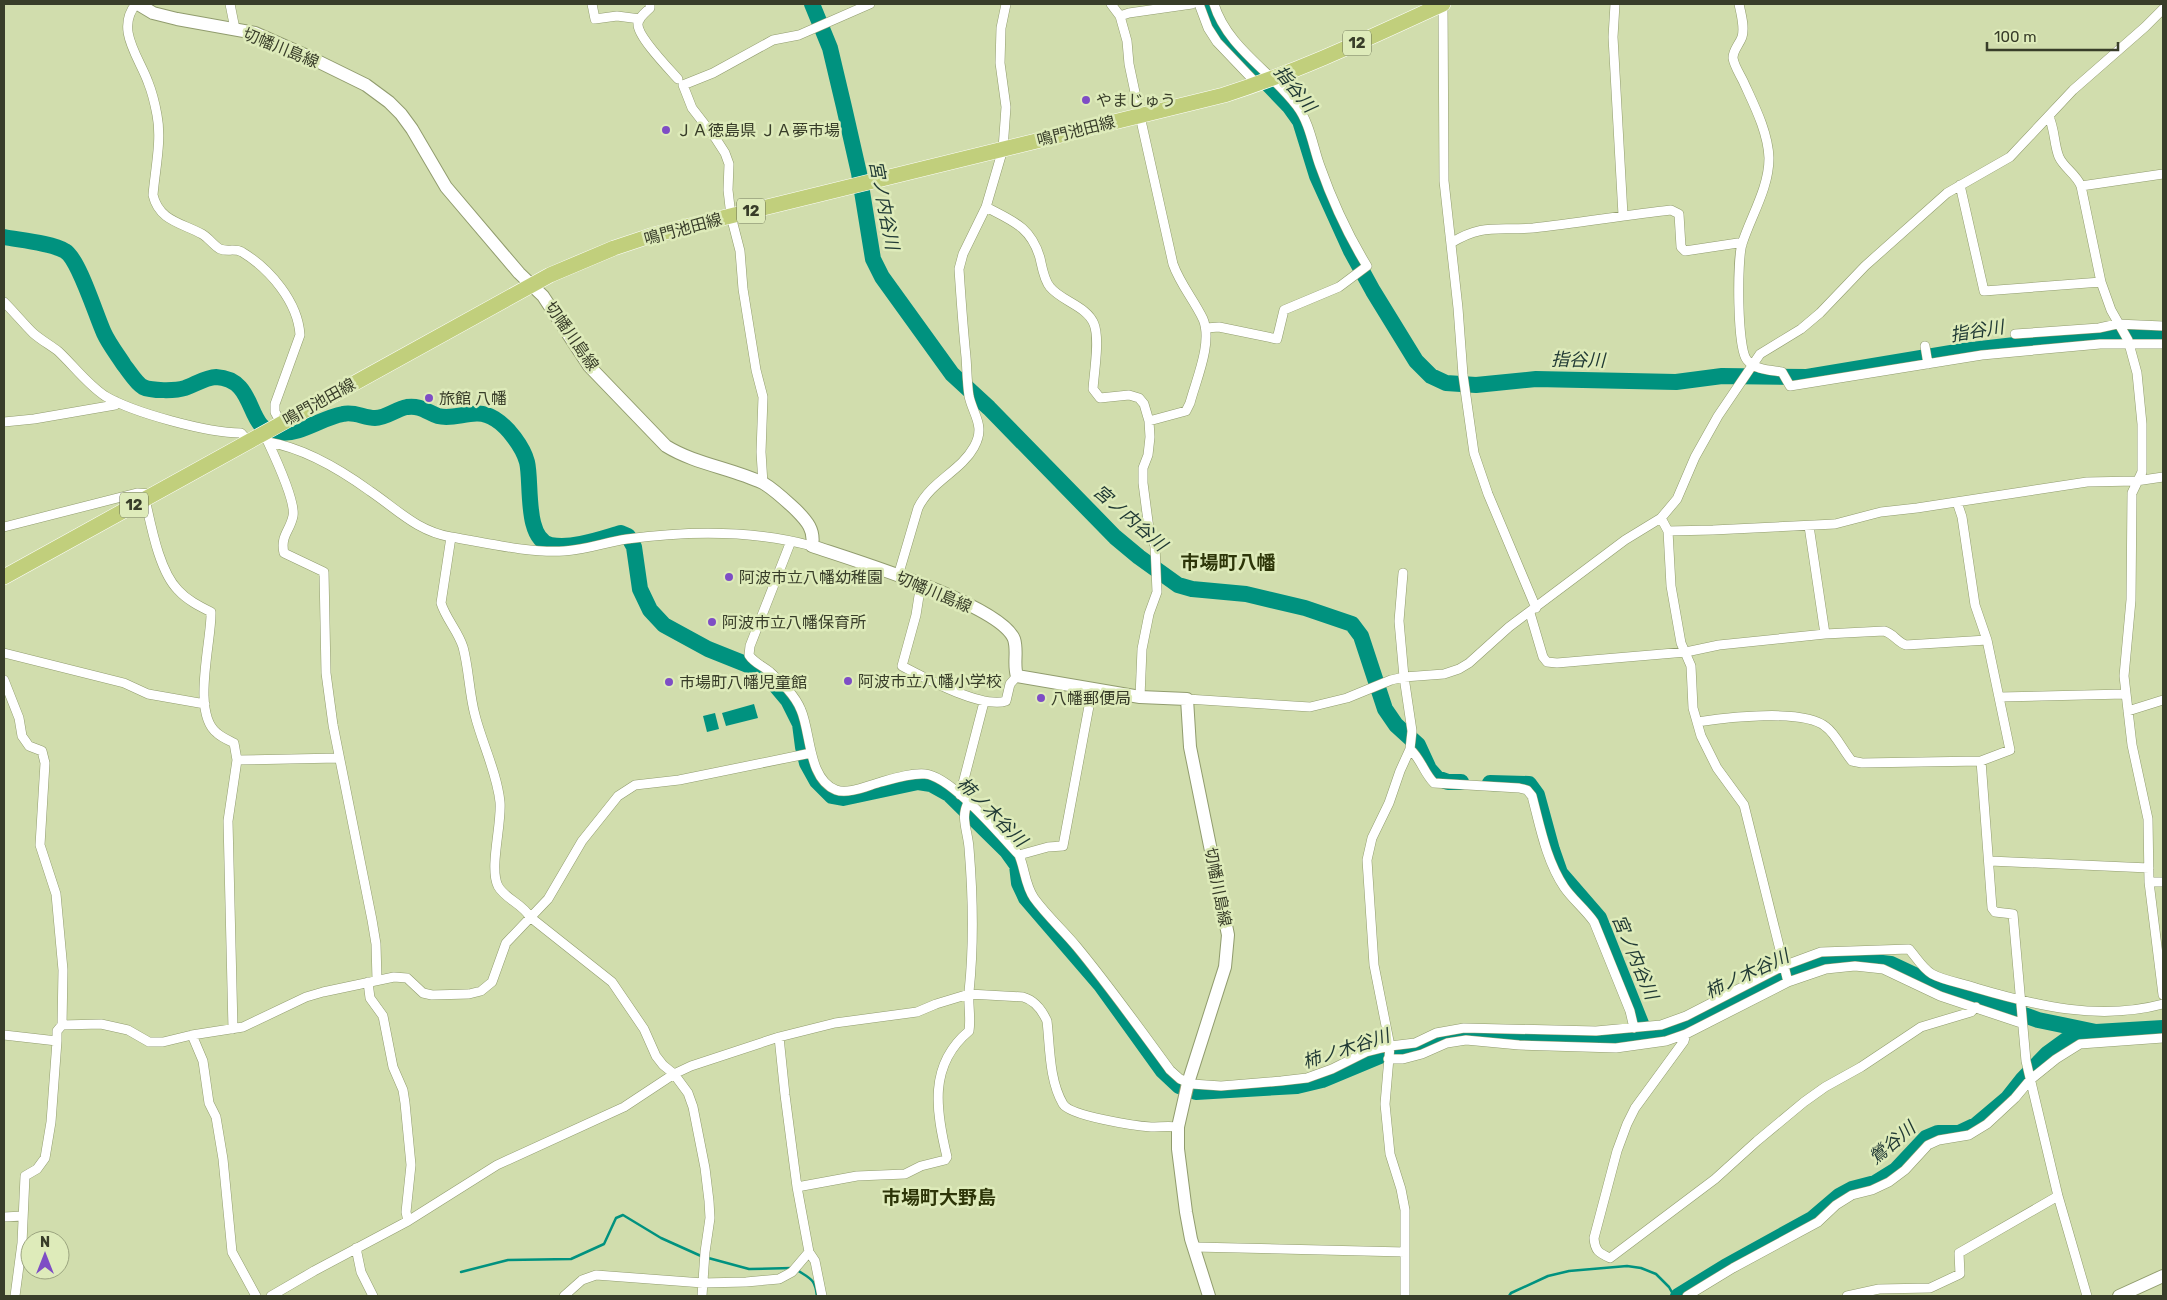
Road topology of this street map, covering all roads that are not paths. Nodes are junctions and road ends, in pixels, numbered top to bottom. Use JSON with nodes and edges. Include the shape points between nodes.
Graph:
{"nodes":[{"id":1,"x":137,"y":4,"type":"edge"},
{"id":2,"x":230,"y":4,"type":"edge"},
{"id":3,"x":592,"y":4,"type":"edge"},
{"id":4,"x":650,"y":4,"type":"edge"},
{"id":5,"x":870,"y":4,"type":"edge"},
{"id":6,"x":1006,"y":4,"type":"edge"},
{"id":7,"x":1111,"y":4,"type":"edge"},
{"id":8,"x":1192,"y":4,"type":"edge"},
{"id":9,"x":1199,"y":4,"type":"edge"},
{"id":10,"x":1214,"y":4,"type":"edge"},
{"id":11,"x":1443,"y":4,"type":"edge"},
{"id":12,"x":1615,"y":4,"type":"edge"},
{"id":13,"x":1739,"y":4,"type":"edge"},
{"id":14,"x":2163,"y":9,"type":"edge"},
{"id":15,"x":1120,"y":16,"type":"junction"},
{"id":16,"x":640,"y":19,"type":"junction"},
{"id":17,"x":235,"y":29,"type":"junction"},
{"id":18,"x":678,"y":79,"type":"dead end"},
{"id":19,"x":1265,"y":82,"type":"junction"},
{"id":20,"x":1140,"y":116,"type":"junction"},
{"id":21,"x":2049,"y":117,"type":"junction"},
{"id":22,"x":1003,"y":150,"type":"junction"},
{"id":23,"x":2163,"y":174,"type":"edge"},
{"id":24,"x":1960,"y":185,"type":"junction"},
{"id":25,"x":2081,"y":186,"type":"junction"},
{"id":26,"x":986,"y":207,"type":"junction"},
{"id":27,"x":1623,"y":215,"type":"junction"},
{"id":28,"x":731,"y":216,"type":"junction"},
{"id":29,"x":1451,"y":243,"type":"junction"},
{"id":30,"x":1742,"y":244,"type":"junction"},
{"id":31,"x":2101,"y":282,"type":"junction"},
{"id":32,"x":531,"y":285,"type":"junction"},
{"id":33,"x":4,"y":302,"type":"edge"},
{"id":34,"x":2118,"y":325,"type":"junction"},
{"id":35,"x":2163,"y":326,"type":"edge"},
{"id":36,"x":1206,"y":328,"type":"junction"},
{"id":37,"x":2015,"y":334,"type":"dead end"},
{"id":38,"x":2129,"y":342,"type":"junction"},
{"id":39,"x":2163,"y":344,"type":"edge"},
{"id":40,"x":1925,"y":348,"type":"dead end"},
{"id":41,"x":1928,"y":363,"type":"junction"},
{"id":42,"x":1750,"y":368,"type":"junction"},
{"id":43,"x":115,"y":401,"type":"junction"},
{"id":44,"x":1149,"y":421,"type":"junction"},
{"id":45,"x":4,"y":422,"type":"edge"},
{"id":46,"x":266,"y":433,"type":"junction"},
{"id":47,"x":2163,"y":477,"type":"edge"},
{"id":48,"x":2136,"y":481,"type":"junction"},
{"id":49,"x":764,"y":484,"type":"junction"},
{"id":50,"x":149,"y":496,"type":"junction"},
{"id":51,"x":1957,"y":502,"type":"junction"},
{"id":52,"x":1661,"y":518,"type":"junction"},
{"id":53,"x":1809,"y":526,"type":"junction"},
{"id":54,"x":4,"y":527,"type":"edge"},
{"id":55,"x":1668,"y":530,"type":"junction"},
{"id":56,"x":451,"y":537,"type":"junction"},
{"id":57,"x":791,"y":540,"type":"junction"},
{"id":58,"x":812,"y":546,"type":"junction"},
{"id":59,"x":1403,"y":573,"type":"dead end"},
{"id":60,"x":898,"y":576,"type":"junction"},
{"id":61,"x":4,"y":577,"type":"edge"},
{"id":62,"x":921,"y":584,"type":"junction"},
{"id":63,"x":1533,"y":610,"type":"junction"},
{"id":64,"x":1825,"y":634,"type":"junction"},
{"id":65,"x":1987,"y":640,"type":"junction"},
{"id":66,"x":1686,"y":652,"type":"junction"},
{"id":67,"x":4,"y":653,"type":"edge"},
{"id":68,"x":1017,"y":676,"type":"junction"},
{"id":69,"x":1404,"y":677,"type":"junction"},
{"id":70,"x":4,"y":680,"type":"edge"},
{"id":71,"x":1092,"y":690,"type":"junction"},
{"id":72,"x":2125,"y":694,"type":"junction"},
{"id":73,"x":1140,"y":697,"type":"junction"},
{"id":74,"x":2000,"y":697,"type":"junction"},
{"id":75,"x":1187,"y":699,"type":"junction"},
{"id":76,"x":2163,"y":700,"type":"edge"},
{"id":77,"x":984,"y":702,"type":"junction"},
{"id":78,"x":206,"y":704,"type":"junction"},
{"id":79,"x":2128,"y":711,"type":"junction"},
{"id":80,"x":1697,"y":722,"type":"junction"},
{"id":81,"x":1410,"y":747,"type":"junction"},
{"id":82,"x":810,"y":752,"type":"junction"},
{"id":83,"x":339,"y":758,"type":"junction"},
{"id":84,"x":237,"y":760,"type":"junction"},
{"id":85,"x":1981,"y":761,"type":"junction"},
{"id":86,"x":960,"y":795,"type":"junction"},
{"id":87,"x":966,"y":807,"type":"junction"},
{"id":88,"x":1019,"y":855,"type":"junction"},
{"id":89,"x":1990,"y":861,"type":"junction"},
{"id":90,"x":2149,"y":868,"type":"junction"},
{"id":91,"x":2149,"y":882,"type":"junction"},
{"id":92,"x":2163,"y":882,"type":"edge"},
{"id":93,"x":530,"y":917,"type":"junction"},
{"id":94,"x":1784,"y":967,"type":"junction"},
{"id":95,"x":373,"y":981,"type":"junction"},
{"id":96,"x":1788,"y":981,"type":"junction"},
{"id":97,"x":969,"y":994,"type":"junction"},
{"id":98,"x":2163,"y":995,"type":"edge"},
{"id":99,"x":2163,"y":1004,"type":"edge"},
{"id":100,"x":2020,"y":1005,"type":"junction"},
{"id":101,"x":1976,"y":1007,"type":"junction"},
{"id":102,"x":2021,"y":1021,"type":"junction"},
{"id":103,"x":62,"y":1026,"type":"junction"},
{"id":104,"x":234,"y":1029,"type":"junction"},
{"id":105,"x":1634,"y":1029,"type":"junction"},
{"id":106,"x":4,"y":1034,"type":"edge"},
{"id":107,"x":1686,"y":1034,"type":"junction"},
{"id":108,"x":192,"y":1035,"type":"junction"},
{"id":109,"x":779,"y":1037,"type":"junction"},
{"id":110,"x":2163,"y":1038,"type":"edge"},
{"id":111,"x":57,"y":1041,"type":"junction"},
{"id":112,"x":1625,"y":1045,"type":"junction"},
{"id":113,"x":1389,"y":1053,"type":"junction"},
{"id":114,"x":674,"y":1074,"type":"junction"},
{"id":115,"x":2030,"y":1079,"type":"junction"},
{"id":116,"x":1187,"y":1087,"type":"junction"},
{"id":117,"x":1178,"y":1127,"type":"junction"},
{"id":118,"x":797,"y":1187,"type":"junction"},
{"id":119,"x":2058,"y":1196,"type":"junction"},
{"id":120,"x":23,"y":1216,"type":"junction"},
{"id":121,"x":4,"y":1217,"type":"edge"},
{"id":122,"x":408,"y":1221,"type":"junction"},
{"id":123,"x":1194,"y":1247,"type":"junction"},
{"id":124,"x":356,"y":1248,"type":"junction"},
{"id":125,"x":809,"y":1252,"type":"junction"},
{"id":126,"x":1404,"y":1252,"type":"junction"},
{"id":127,"x":2163,"y":1276,"type":"edge"},
{"id":128,"x":703,"y":1283,"type":"junction"},
{"id":129,"x":15,"y":1296,"type":"edge"},
{"id":130,"x":256,"y":1296,"type":"edge"},
{"id":131,"x":271,"y":1296,"type":"edge"},
{"id":132,"x":373,"y":1296,"type":"edge"},
{"id":133,"x":564,"y":1296,"type":"edge"},
{"id":134,"x":702,"y":1296,"type":"edge"},
{"id":135,"x":822,"y":1296,"type":"edge"},
{"id":136,"x":1210,"y":1296,"type":"edge"},
{"id":137,"x":1406,"y":1296,"type":"edge"},
{"id":138,"x":1687,"y":1296,"type":"edge"},
{"id":139,"x":1847,"y":1296,"type":"edge"},
{"id":140,"x":2087,"y":1296,"type":"edge"},
{"id":141,"x":2119,"y":1296,"type":"edge"}],
"edges":[{"from":1,"to":17,"type":"main road","name":"切幡川島線","via":[[153,13]]},
{"from":1,"to":46,"type":"street","via":[[128,20],[129,37],[148,81],[158,116],[155,203],[172,221],[203,235],[222,250],[241,251],[265,271],[289,299],[300,326],[300,335]]},
{"from":2,"to":17,"type":"street"},
{"from":3,"to":16,"type":"street","via":[[595,19],[617,16]]},
{"from":4,"to":16,"type":"street"},
{"from":5,"to":28,"type":"street","via":[[799,35],[774,40],[713,73],[683,85],[692,108],[725,153],[729,164]]},
{"from":6,"to":22,"type":"street","via":[[1001,28],[1000,63],[1006,107]]},
{"from":7,"to":15,"type":"street"},
{"from":8,"to":15,"type":"street"},
{"from":9,"to":19,"type":"street","via":[[1217,42]]},
{"from":10,"to":19,"type":"street","via":[[1217,14]]},
{"from":11,"to":19,"type":"main road","name":"鳴門池田線","number":"12","via":[[1326,58]]},
{"from":11,"to":29,"type":"street","via":[[1443,163]]},
{"from":12,"to":27,"type":"street","via":[[1613,37]]},
{"from":13,"to":30,"type":"street","via":[[1742,37],[1733,59],[1758,114],[1769,156],[1756,212]]},
{"from":14,"to":21,"type":"street","via":[[2073,90]]},
{"from":15,"to":20,"type":"street"},
{"from":16,"to":18,"type":"street","via":[[640,31]]},
{"from":17,"to":32,"type":"main road","name":"切幡川島線","via":[[255,33],[307,56],[366,85],[389,102],[412,129],[446,187]]},
{"from":19,"to":20,"type":"main road","name":"鳴門池田線","number":"12"},
{"from":19,"to":36,"type":"street","via":[[1281,90],[1297,106],[1331,193],[1367,266],[1339,287],[1284,310],[1277,339],[1219,327]]},
{"from":20,"to":22,"type":"main road","name":"鳴門池田線","number":"12"},
{"from":20,"to":36,"type":"street","via":[[1173,264]]},
{"from":21,"to":24,"type":"street","via":[[2010,157]]},
{"from":21,"to":25,"type":"street","via":[[2059,157]]},
{"from":22,"to":26,"type":"street"},
{"from":22,"to":28,"type":"main road","name":"鳴門池田線","number":"12"},
{"from":23,"to":25,"type":"street"},
{"from":24,"to":31,"type":"street","via":[[1984,291]]},
{"from":24,"to":42,"type":"street","via":[[1946,193],[1865,266],[1820,313],[1760,354]]},
{"from":25,"to":31,"type":"street"},
{"from":26,"to":44,"type":"street","via":[[1026,230],[1036,244],[1048,286],[1094,323],[1092,389],[1100,398],[1139,398]]},
{"from":26,"to":60,"type":"street","via":[[958,270],[969,393],[979,420],[979,433],[974,447],[922,499]]},
{"from":27,"to":29,"type":"street","via":[[1532,228],[1479,229]]},
{"from":27,"to":30,"type":"street","via":[[1671,210],[1679,214],[1681,247],[1685,252]]},
{"from":28,"to":32,"type":"main road","name":"鳴門池田線","number":"12","via":[[614,248]]},
{"from":28,"to":49,"type":"street","via":[[740,251],[743,289],[763,398],[761,452]]},
{"from":29,"to":63,"type":"street","via":[[1474,453]]},
{"from":30,"to":42,"type":"street","via":[[1739,260],[1741,341]]},
{"from":31,"to":34,"type":"street"},
{"from":32,"to":46,"type":"main road","name":"鳴門池田線","number":"12"},
{"from":32,"to":49,"type":"main road","name":"切幡川島線","via":[[548,303],[589,366],[666,446],[681,455]]},
{"from":33,"to":43,"type":"street","via":[[34,334],[57,351],[96,389]]},
{"from":34,"to":35,"type":"street"},
{"from":34,"to":37,"type":"street"},
{"from":34,"to":38,"type":"street"},
{"from":36,"to":44,"type":"street","via":[[1207,339],[1186,410]]},
{"from":38,"to":39,"type":"street"},
{"from":38,"to":41,"type":"street"},
{"from":38,"to":48,"type":"street","via":[[2136,365],[2142,424],[2142,472]]},
{"from":40,"to":41,"type":"street"},
{"from":41,"to":42,"type":"street","via":[[1790,386],[1783,374]]},
{"from":42,"to":52,"type":"street","via":[[1695,457],[1677,499]]},
{"from":43,"to":45,"type":"street","via":[[115,405]]},
{"from":43,"to":46,"type":"street","via":[[224,433]]},
{"from":44,"to":73,"type":"street","via":[[1150,437],[1143,483],[1149,529],[1156,546],[1157,592],[1142,649]]},
{"from":46,"to":50,"type":"main road","name":"鳴門池田線","number":"12"},
{"from":46,"to":56,"type":"street","via":[[278,444],[314,458],[368,489],[418,526]]},
{"from":46,"to":83,"type":"street","via":[[292,504],[293,516],[282,544],[284,553],[324,572],[326,674]]},
{"from":47,"to":48,"type":"street"},
{"from":48,"to":51,"type":"street","via":[[2088,482]]},
{"from":48,"to":72,"type":"street","via":[[2132,493],[2131,600]]},
{"from":49,"to":58,"type":"main road","name":"切幡川島線","via":[[781,495],[806,520],[813,535]]},
{"from":50,"to":54,"type":"street","via":[[136,493]]},
{"from":50,"to":61,"type":"main road","name":"鳴門池田線","number":"12"},
{"from":50,"to":78,"type":"street","via":[[153,534],[169,578],[188,599],[211,612],[203,674]]},
{"from":51,"to":53,"type":"street"},
{"from":51,"to":65,"type":"street","via":[[1975,605]]},
{"from":52,"to":55,"type":"street"},
{"from":52,"to":63,"type":"street","via":[[1625,540]]},
{"from":53,"to":55,"type":"street"},
{"from":53,"to":64,"type":"street"},
{"from":55,"to":66,"type":"street","via":[[1671,586],[1678,632]]},
{"from":56,"to":57,"type":"street","via":[[564,551],[620,540],[678,534]]},
{"from":56,"to":93,"type":"street","via":[[441,603],[463,648],[474,713],[500,800],[496,848],[498,885]]},
{"from":57,"to":58,"type":"street"},
{"from":57,"to":82,"type":"street","via":[[749,655],[788,690],[801,708]]},
{"from":58,"to":60,"type":"main road","name":"切幡川島線"},
{"from":59,"to":69,"type":"street","via":[[1399,621]]},
{"from":60,"to":62,"type":"main road","name":"切幡川島線"},
{"from":62,"to":68,"type":"main road","name":"切幡川島線","via":[[964,602],[1003,625],[1014,638]]},
{"from":62,"to":77,"type":"street","via":[[902,666]]},
{"from":63,"to":66,"type":"street","via":[[1543,657],[1547,662]]},
{"from":63,"to":69,"type":"street","via":[[1459,669],[1444,674]]},
{"from":64,"to":65,"type":"street","via":[[1884,630],[1906,645]]},
{"from":64,"to":66,"type":"street","via":[[1719,645]]},
{"from":65,"to":74,"type":"street"},
{"from":66,"to":80,"type":"street","via":[[1691,666]]},
{"from":67,"to":78,"type":"street","via":[[124,684],[148,694]]},
{"from":68,"to":71,"type":"main road"},
{"from":68,"to":77,"type":"street","via":[[1010,684],[1006,701],[998,704]]},
{"from":69,"to":75,"type":"street","via":[[1347,698],[1310,707]]},
{"from":69,"to":81,"type":"street","via":[[1412,731]]},
{"from":70,"to":103,"type":"street","via":[[19,718],[22,736],[29,746],[42,751],[45,763],[40,845],[56,901],[63,970]]},
{"from":71,"to":73,"type":"main road"},
{"from":71,"to":88,"type":"street","via":[[1063,846]]},
{"from":72,"to":74,"type":"street"},
{"from":72,"to":79,"type":"street"},
{"from":73,"to":75,"type":"main road"},
{"from":74,"to":85,"type":"street","via":[[2010,750]]},
{"from":75,"to":116,"type":"main road","name":"切幡川島線","via":[[1190,747],[1228,935],[1225,968]]},
{"from":76,"to":79,"type":"street"},
{"from":77,"to":86,"type":"street"},
{"from":78,"to":84,"type":"street","via":[[209,723],[216,732],[234,743]]},
{"from":79,"to":90,"type":"street","via":[[2148,819]]},
{"from":80,"to":85,"type":"street","via":[[1742,716],[1807,719],[1826,727],[1852,761],[1862,763]]},
{"from":80,"to":94,"type":"street","via":[[1717,768],[1744,805]]},
{"from":81,"to":105,"type":"street","via":[[1434,784],[1519,788],[1532,796],[1552,868],[1565,889],[1594,922],[1630,1011]]},
{"from":81,"to":113,"type":"street","via":[[1372,838],[1368,860],[1374,965]]},
{"from":82,"to":86,"type":"street","via":[[827,784],[837,791],[928,774],[945,782]]},
{"from":82,"to":93,"type":"street","via":[[679,780],[634,785],[618,796],[601,816],[548,899]]},
{"from":83,"to":84,"type":"street"},
{"from":83,"to":95,"type":"street","via":[[376,944]]},
{"from":84,"to":104,"type":"street","via":[[228,821]]},
{"from":85,"to":89,"type":"street"},
{"from":86,"to":87,"type":"street"},
{"from":87,"to":88,"type":"street"},
{"from":87,"to":97,"type":"street","via":[[971,866],[972,968]]},
{"from":88,"to":116,"type":"street","via":[[1026,884],[1034,898],[1069,937],[1170,1070]]},
{"from":89,"to":90,"type":"street"},
{"from":89,"to":100,"type":"street","via":[[1992,908],[1995,912],[2013,914]]},
{"from":90,"to":91,"type":"street"},
{"from":91,"to":92,"type":"street"},
{"from":91,"to":98,"type":"street"},
{"from":93,"to":95,"type":"street","via":[[506,943],[492,982],[482,990],[469,994],[432,995],[422,992],[407,978]]},
{"from":93,"to":114,"type":"street","via":[[612,982],[644,1029],[656,1056]]},
{"from":94,"to":96,"type":"street"},
{"from":94,"to":100,"type":"street","via":[[1821,952],[1909,949],[1933,975]]},
{"from":94,"to":105,"type":"street","via":[[1686,1016],[1661,1025]]},
{"from":95,"to":104,"type":"street","via":[[306,997],[256,1023]]},
{"from":95,"to":122,"type":"street","via":[[370,998],[383,1016],[393,1067],[405,1103],[411,1165]]},
{"from":96,"to":101,"type":"street","via":[[1826,969],[1855,966],[1883,970],[1940,996]]},
{"from":96,"to":107,"type":"street"},
{"from":97,"to":109,"type":"street","via":[[917,1012],[835,1023]]},
{"from":97,"to":117,"type":"street","via":[[1023,997],[1044,1014],[1053,1074],[1063,1105],[1067,1108],[1085,1115],[1149,1127]]},
{"from":97,"to":118,"type":"street","via":[[969,1031],[949,1054],[937,1089],[947,1157],[905,1174],[857,1176]]},
{"from":99,"to":100,"type":"street","via":[[2113,1012]]},
{"from":100,"to":102,"type":"street"},
{"from":101,"to":102,"type":"street"},
{"from":101,"to":107,"type":"street","via":[[1971,1012],[1921,1027],[1825,1087],[1716,1179],[1610,1258],[1598,1253],[1594,1238],[1617,1151],[1635,1108]]},
{"from":102,"to":115,"type":"street"},
{"from":103,"to":108,"type":"street","via":[[101,1024],[128,1030],[149,1042]]},
{"from":103,"to":111,"type":"street","via":[[57,1031]]},
{"from":104,"to":108,"type":"street"},
{"from":105,"to":112,"type":"street"},
{"from":105,"to":113,"type":"street","via":[[1464,1028],[1436,1033]]},
{"from":106,"to":111,"type":"street"},
{"from":107,"to":112,"type":"street","via":[[1666,1041]]},
{"from":108,"to":130,"type":"street","via":[[203,1061],[209,1103],[216,1117],[232,1252]]},
{"from":109,"to":114,"type":"street"},
{"from":109,"to":118,"type":"street"},
{"from":110,"to":115,"type":"street","via":[[2080,1044]]},
{"from":111,"to":120,"type":"street","via":[[45,1158],[37,1169],[25,1176]]},
{"from":112,"to":113,"type":"street","via":[[1519,1045],[1466,1040],[1447,1043],[1403,1059]]},
{"from":113,"to":116,"type":"street","via":[[1366,1052],[1307,1078]]},
{"from":113,"to":126,"type":"street","via":[[1385,1104],[1390,1154],[1405,1210]]},
{"from":114,"to":122,"type":"street","via":[[624,1107],[497,1165]]},
{"from":114,"to":128,"type":"street","via":[[688,1093],[693,1107],[705,1168],[710,1218]]},
{"from":115,"to":119,"type":"street"},
{"from":115,"to":138,"type":"street","via":[[1987,1124],[1969,1135],[1939,1140],[1928,1146],[1889,1182],[1852,1195],[1818,1222]]},
{"from":116,"to":117,"type":"main road","name":"切幡川島線"},
{"from":117,"to":123,"type":"main road","name":"切幡川島線","via":[[1186,1212]]},
{"from":118,"to":125,"type":"street"},
{"from":119,"to":139,"type":"street","via":[[1959,1253],[1960,1274],[1930,1288],[1879,1289]]},
{"from":119,"to":140,"type":"street"},
{"from":120,"to":121,"type":"street"},
{"from":120,"to":129,"type":"street"},
{"from":122,"to":124,"type":"street"},
{"from":123,"to":126,"type":"street"},
{"from":123,"to":136,"type":"main road","name":"切幡川島線"},
{"from":124,"to":131,"type":"street"},
{"from":124,"to":132,"type":"street","via":[[361,1272]]},
{"from":125,"to":128,"type":"street","via":[[794,1269],[779,1279]]},
{"from":125,"to":135,"type":"street","via":[[815,1261]]},
{"from":126,"to":137,"type":"street"},
{"from":127,"to":141,"type":"main road"},
{"from":128,"to":133,"type":"street","via":[[596,1275],[582,1280]]},
{"from":128,"to":134,"type":"street"}]}
